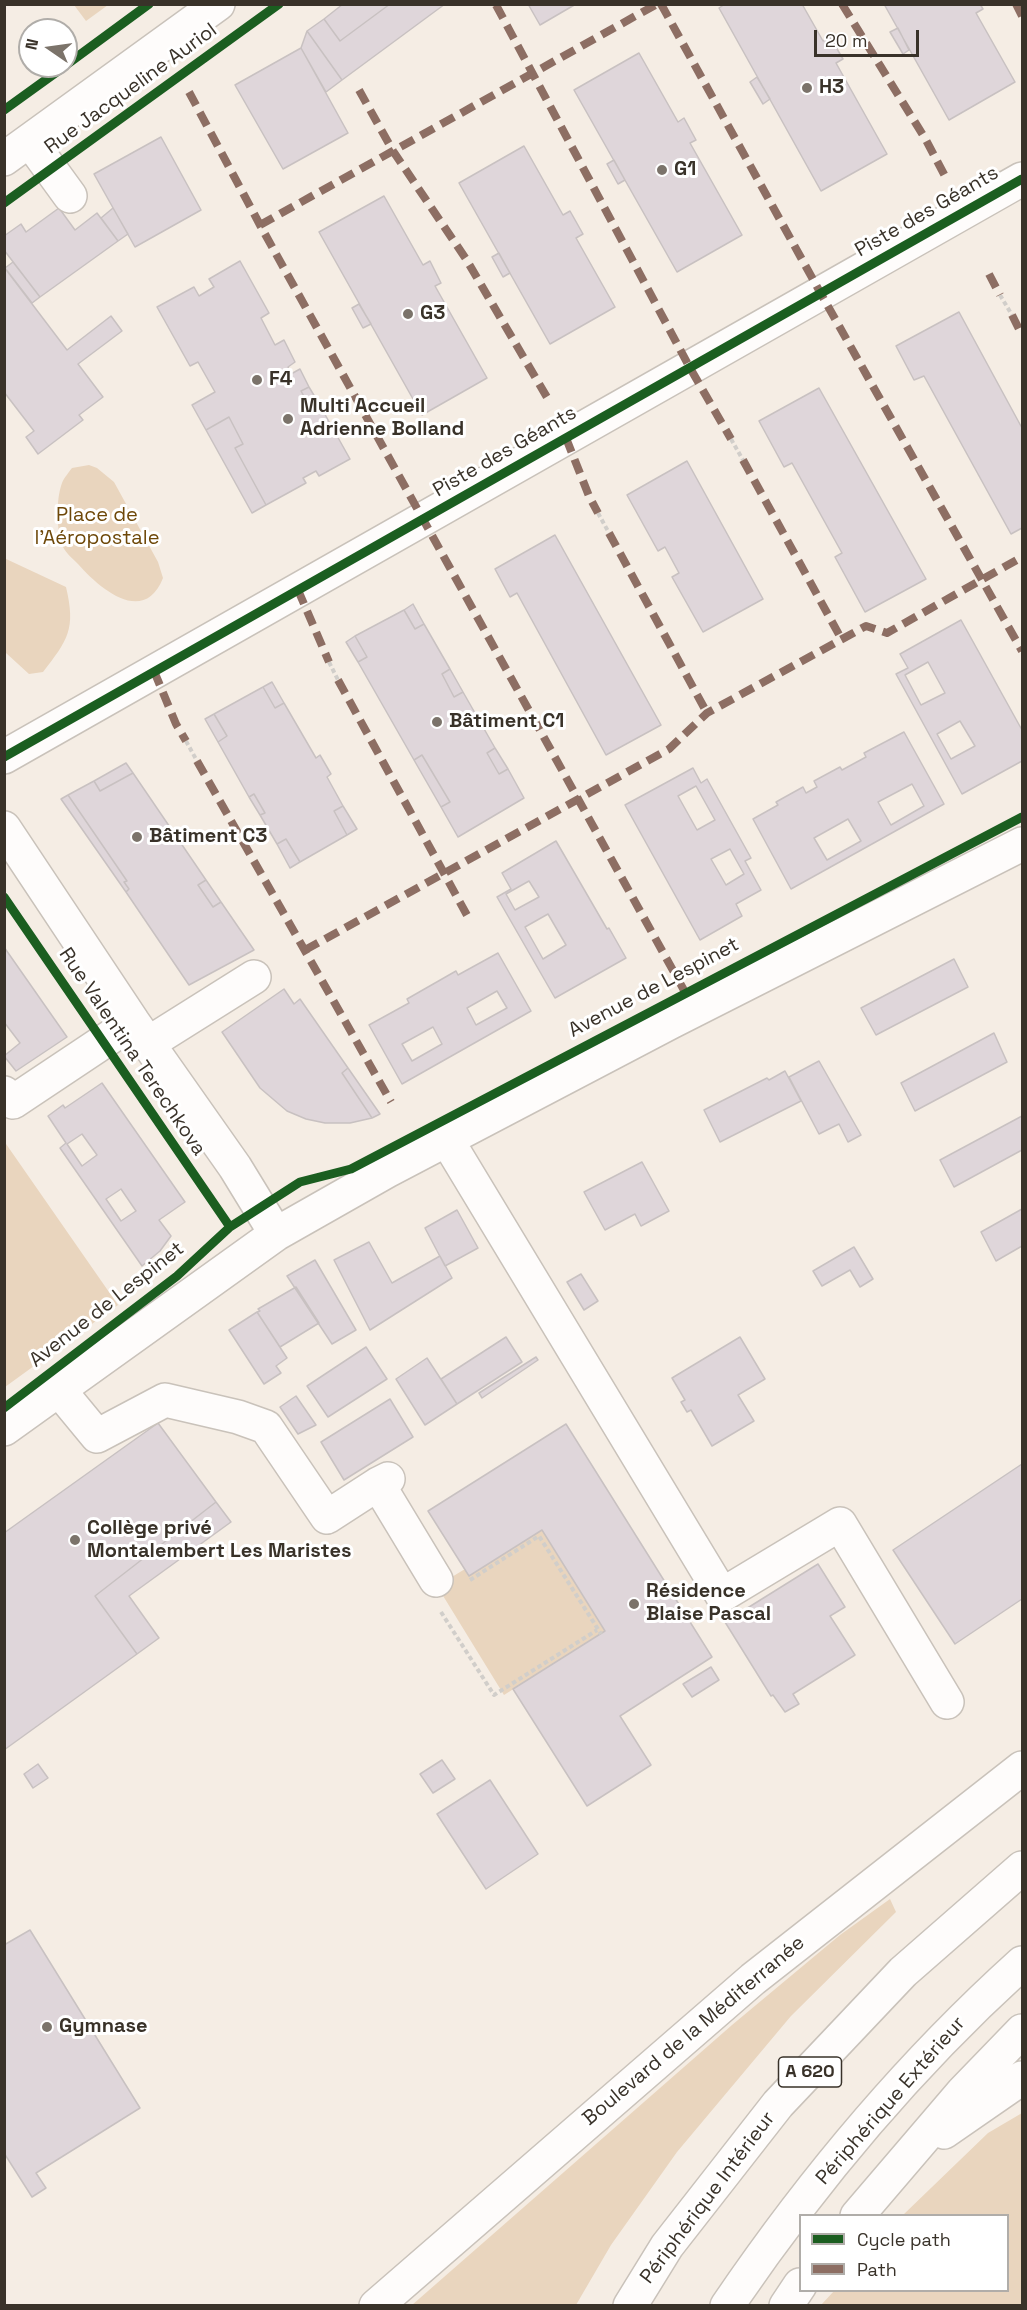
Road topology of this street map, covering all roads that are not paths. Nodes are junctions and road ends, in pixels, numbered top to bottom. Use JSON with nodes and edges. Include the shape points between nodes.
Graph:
{"nodes":[{"id":1,"x":218,"y":4,"type":"edge"},
{"id":2,"x":17,"y":150,"type":"edge"},
{"id":3,"x":1023,"y":179,"type":"edge"},
{"id":4,"x":70,"y":196,"type":"dead end"},
{"id":5,"x":4,"y":757,"type":"edge"},
{"id":6,"x":4,"y":828,"type":"edge"},
{"id":7,"x":1023,"y":844,"type":"edge"},
{"id":8,"x":254,"y":977,"type":"dead end"},
{"id":9,"x":141,"y":1032,"type":"junction"},
{"id":10,"x":4,"y":1093,"type":"edge"},
{"id":11,"x":447,"y":1140,"type":"junction"},
{"id":12,"x":276,"y":1234,"type":"junction"},
{"id":13,"x":59,"y":1390,"type":"junction"},
{"id":14,"x":4,"y":1429,"type":"edge"},
{"id":15,"x":446,"y":1591,"type":"road end"},
{"id":16,"x":947,"y":1702,"type":"dead end"},
{"id":17,"x":1023,"y":1768,"type":"edge"},
{"id":18,"x":1023,"y":1868,"type":"edge"},
{"id":19,"x":1023,"y":1963,"type":"edge"},
{"id":20,"x":1023,"y":2031,"type":"edge"},
{"id":21,"x":1023,"y":2078,"type":"edge"},
{"id":22,"x":901,"y":2163,"type":"junction"},
{"id":23,"x":859,"y":2214,"type":"edge"},
{"id":24,"x":799,"y":2288,"type":"edge"},
{"id":25,"x":376,"y":2306,"type":"edge"},
{"id":26,"x":630,"y":2306,"type":"edge"},
{"id":27,"x":727,"y":2306,"type":"edge"},
{"id":28,"x":786,"y":2306,"type":"edge"}],
"edges":[{"from":1,"to":2,"type":"main road","name":"Rue Jacqueline Auriol"},
{"from":2,"to":4,"type":"main road"},
{"from":3,"to":5,"type":"main road","name":"Piste des Géants"},
{"from":6,"to":9,"type":"main road","name":"Rue Valentina Terechkova"},
{"from":7,"to":11,"type":"main road","name":"Avenue de Lespinet"},
{"from":8,"to":9,"type":"main road"},
{"from":9,"to":10,"type":"main road","via":[[13,1102]]},
{"from":9,"to":12,"type":"main road","name":"Rue Valentina Terechkova","via":[[235,1167]]},
{"from":11,"to":12,"type":"main road","name":"Avenue de Lespinet"},
{"from":11,"to":16,"type":"main road","via":[[722,1595],[840,1524]]},
{"from":12,"to":13,"type":"main road","name":"Avenue de Lespinet"},
{"from":13,"to":14,"type":"main road","name":"Avenue de Lespinet"},
{"from":13,"to":15,"type":"main road","via":[[97,1436],[165,1400],[266,1427],[327,1517],[383,1481]]},
{"from":17,"to":25,"type":"main road","name":"Boulevard de la Méditerranée","via":[[753,1979]]},
{"from":18,"to":26,"type":"main road","name":"Périphérique Intérieur","number":"A 620","via":[[903,1972],[778,2104],[667,2246]]},
{"from":19,"to":27,"type":"main road","name":"Périphérique Extérieur","via":[[972,2008],[863,2126],[762,2253]]},
{"from":20,"to":22,"type":"main road","via":[[963,2091]]},
{"from":21,"to":22,"type":"main road"},
{"from":22,"to":23,"type":"main road"},
{"from":24,"to":28,"type":"main road"}]}
